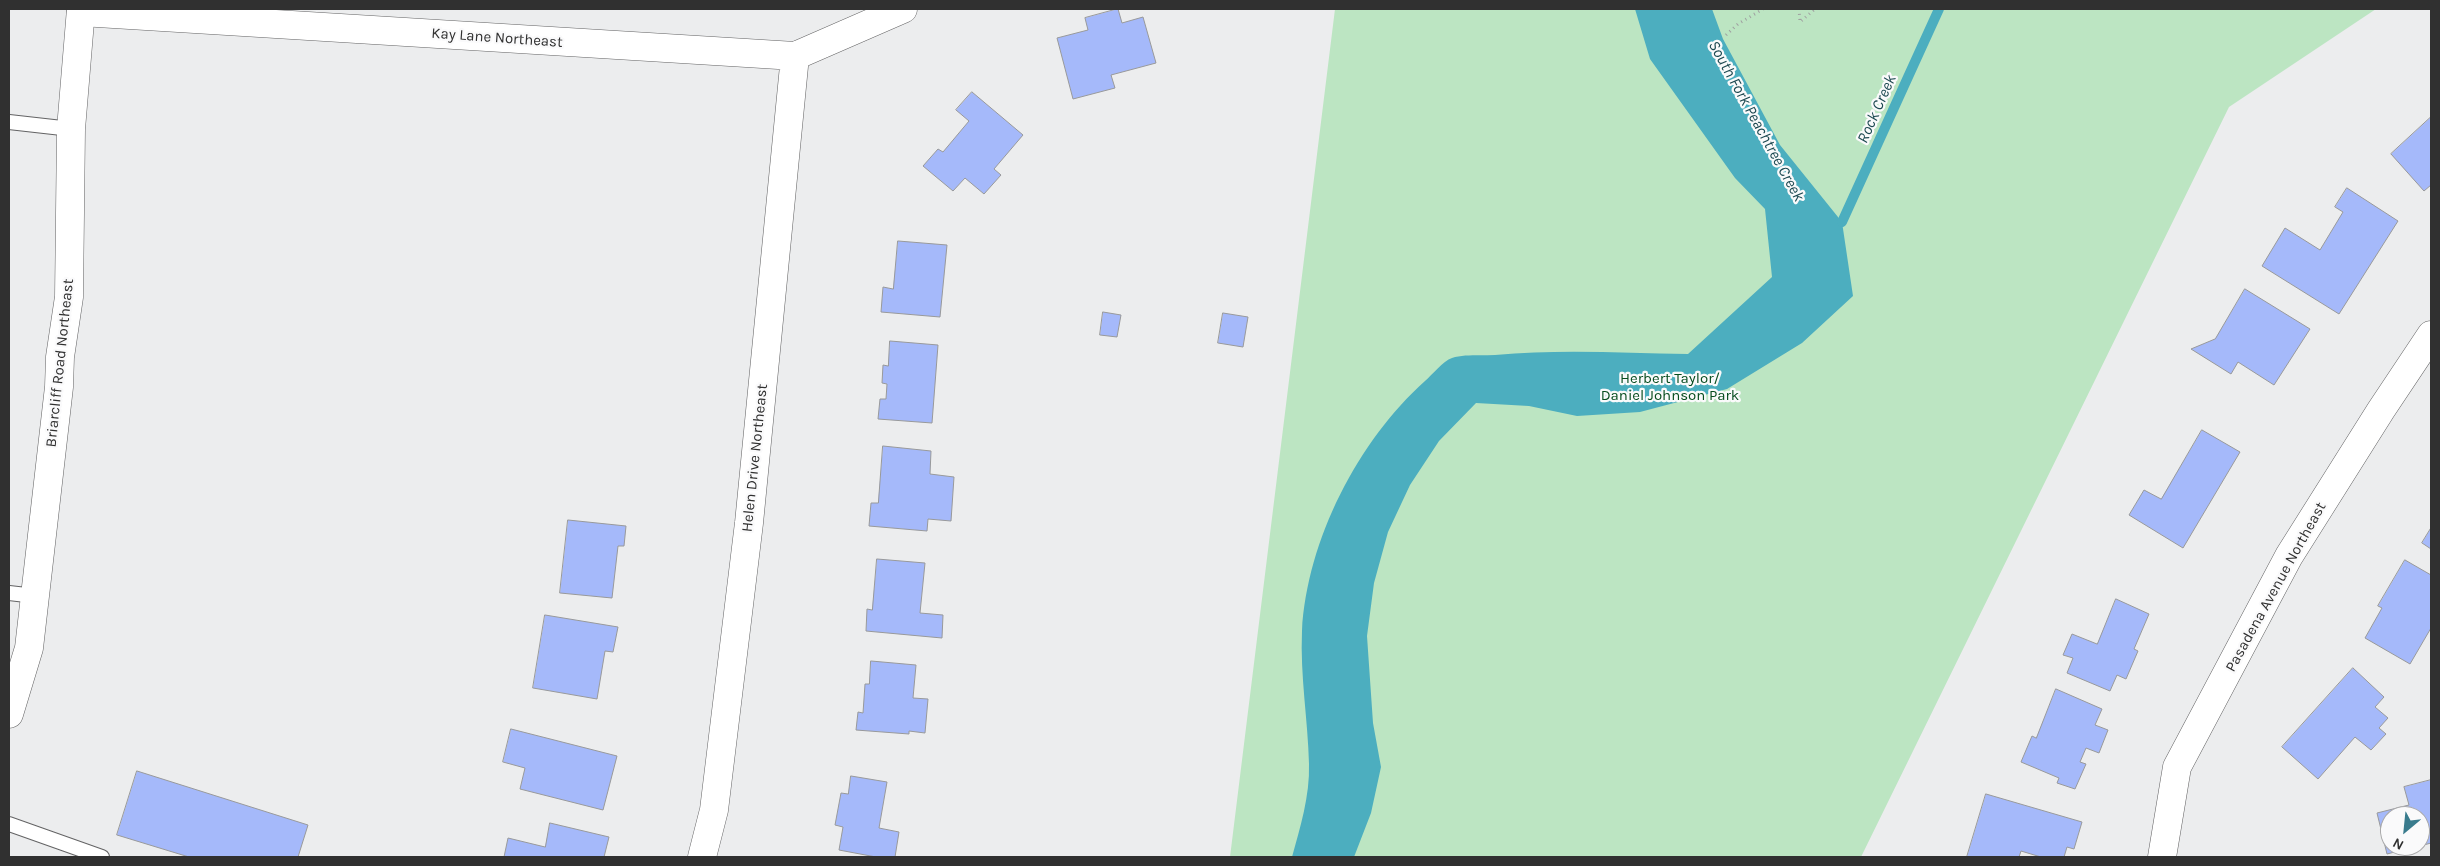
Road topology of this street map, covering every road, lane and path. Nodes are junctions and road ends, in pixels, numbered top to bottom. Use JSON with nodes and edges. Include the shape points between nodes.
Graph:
{"nodes":[{"id":1,"x":903,"y":9,"type":"edge"},
{"id":2,"x":1763,"y":9,"type":"edge"},
{"id":3,"x":1799,"y":9,"type":"edge"},
{"id":4,"x":1815,"y":9,"type":"edge"},
{"id":5,"x":81,"y":10,"type":"edge"},
{"id":6,"x":1726,"y":35,"type":"dead end"},
{"id":7,"x":795,"y":56,"type":"junction"},
{"id":8,"x":9,"y":122,"type":"edge"},
{"id":9,"x":71,"y":129,"type":"junction"},
{"id":10,"x":2431,"y":335,"type":"edge"},
{"id":11,"x":22,"y":594,"type":"edge"},
{"id":12,"x":9,"y":714,"type":"edge"},
{"id":13,"x":9,"y":824,"type":"edge"},
{"id":14,"x":102,"y":857,"type":"edge"},
{"id":15,"x":702,"y":857,"type":"edge"},
{"id":16,"x":2162,"y":857,"type":"edge"}],
"edges":[{"from":1,"to":7,"type":"street","name":"Kay Lane Northeast"},
{"from":2,"to":6,"type":"path"},
{"from":3,"to":4,"type":"path","via":[[1800,22]]},
{"from":5,"to":7,"type":"street","name":"Kay Lane Northeast"},
{"from":5,"to":9,"type":"street","name":"Briarcliff Road Northeast"},
{"from":7,"to":15,"type":"street","name":"Helen Drive Northeast","via":[[749,523],[714,810]]},
{"from":8,"to":9,"type":"lane"},
{"from":9,"to":11,"type":"street","name":"Briarcliff Road Northeast","via":[[69,297],[60,358],[60,387]]},
{"from":10,"to":16,"type":"street","name":"Pasadena Avenue Northeast","via":[[2289,556],[2177,767]]},
{"from":11,"to":12,"type":"street","name":"Briarcliff Road Northeast","via":[[29,648]]},
{"from":13,"to":14,"type":"lane"}]}
